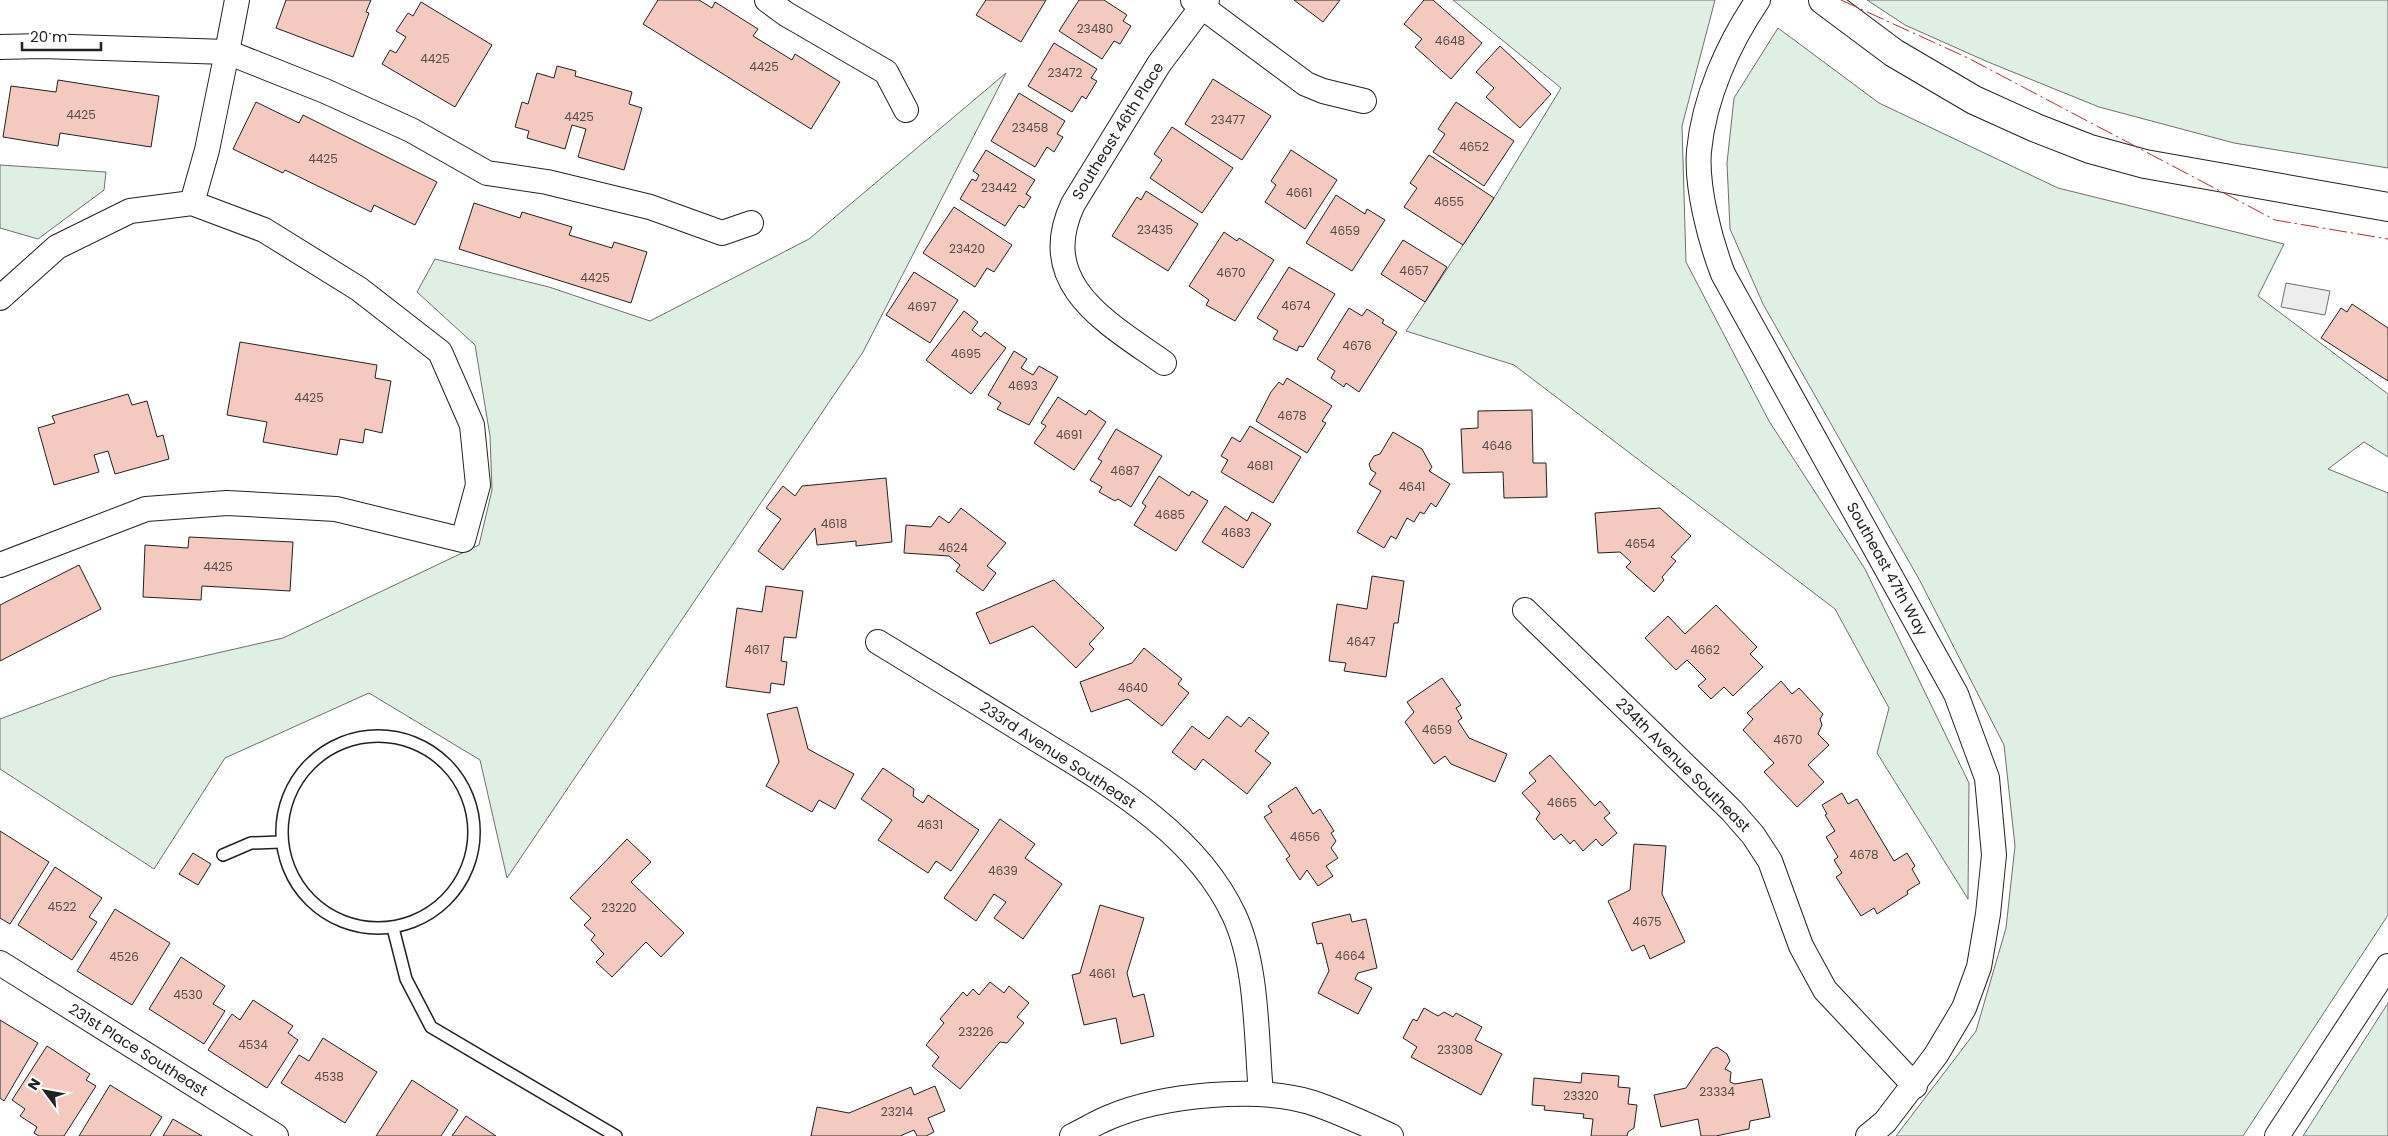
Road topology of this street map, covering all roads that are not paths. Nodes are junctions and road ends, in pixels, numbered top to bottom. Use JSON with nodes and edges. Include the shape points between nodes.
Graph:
{"nodes":[{"id":1,"x":237,"y":0,"type":"edge"},
{"id":2,"x":766,"y":0,"type":"edge"},
{"id":3,"x":1758,"y":0,"type":"edge"},
{"id":4,"x":1823,"y":0,"type":"edge"},
{"id":5,"x":1201,"y":2,"type":"edge"},
{"id":6,"x":0,"y":47,"type":"edge"},
{"id":7,"x":227,"y":52,"type":"junction"},
{"id":8,"x":1364,"y":101,"type":"dead end"},
{"id":9,"x":906,"y":110,"type":"dead end"},
{"id":10,"x":192,"y":203,"type":"junction"},
{"id":11,"x":2388,"y":207,"type":"edge"},
{"id":12,"x":750,"y":223,"type":"dead end"},
{"id":13,"x":0,"y":298,"type":"edge"},
{"id":14,"x":1164,"y":362,"type":"dead end"},
{"id":15,"x":0,"y":565,"type":"edge"},
{"id":16,"x":1526,"y":610,"type":"dead end"},
{"id":17,"x":878,"y":642,"type":"dead end"},
{"id":18,"x":281,"y":842,"type":"junction"},
{"id":19,"x":223,"y":855,"type":"dead end"},
{"id":20,"x":393,"y":928,"type":"junction"},
{"id":21,"x":0,"y":964,"type":"edge"},
{"id":22,"x":2388,"y":966,"type":"edge"},
{"id":23,"x":1915,"y":1086,"type":"junction"},
{"id":24,"x":1261,"y":1094,"type":"junction"},
{"id":25,"x":276,"y":1136,"type":"edge"},
{"id":26,"x":616,"y":1136,"type":"edge"},
{"id":27,"x":1072,"y":1136,"type":"edge"},
{"id":28,"x":1391,"y":1136,"type":"edge"},
{"id":29,"x":1868,"y":1136,"type":"edge"},
{"id":30,"x":2277,"y":1136,"type":"edge"}],
"edges":[{"from":1,"to":7,"type":"street"},
{"from":2,"to":9,"type":"street","via":[[886,72]]},
{"from":3,"to":23,"type":"street","name":"Southeast 47th Way","via":[[1728,53],[1706,108],[1699,153],[1703,203],[1712,243],[1723,274],[1956,694],[1987,778],[1994,855],[1979,967],[1964,1008]]},
{"from":4,"to":11,"type":"main road","via":[[1894,53],[1974,100],[2090,149],[2145,164]]},
{"from":5,"to":8,"type":"street","via":[[1306,84]]},
{"from":5,"to":14,"type":"street","name":"Southeast 46th Place","via":[[1159,64],[1065,221],[1064,263],[1067,274],[1087,306]]},
{"from":6,"to":7,"type":"street"},
{"from":7,"to":10,"type":"street","via":[[207,150]]},
{"from":7,"to":12,"type":"street","via":[[411,130],[487,173],[547,182],[650,207],[722,233]]},
{"from":10,"to":13,"type":"street","via":[[130,211],[57,247]]},
{"from":10,"to":15,"type":"street","via":[[264,230],[359,289],[440,352],[472,425],[478,485],[463,540],[336,509],[227,503],[146,509]]},
{"from":16,"to":23,"type":"street","name":"234th Avenue Southeast","via":[[1753,835],[1770,861],[1802,946],[1825,990]]},
{"from":17,"to":24,"type":"street","name":"233rd Avenue Southeast","via":[[1099,778],[1175,838],[1205,870],[1233,914],[1244,942]]},
{"from":18,"to":19,"type":"lane","via":[[251,843]]},
{"from":18,"to":20,"type":"lane","via":[[290,873],[307,899],[332,918],[361,928]]},
{"from":18,"to":20,"type":"lane","via":[[283,811],[295,782],[315,758],[342,742],[374,735],[406,739],[436,754],[458,777],[472,806],[475,839],[467,871],[450,898],[424,918]]},
{"from":20,"to":26,"type":"lane","via":[[406,979],[431,1027]]},
{"from":21,"to":25,"type":"street","name":"231st Place Southeast"},
{"from":22,"to":30,"type":"street"},
{"from":23,"to":29,"type":"street","name":"Southeast 47th Way","via":[[1885,1122]]},
{"from":24,"to":27,"type":"street","via":[[1202,1096],[1151,1105],[1110,1116]]},
{"from":24,"to":28,"type":"street","via":[[1308,1102]]}]}
